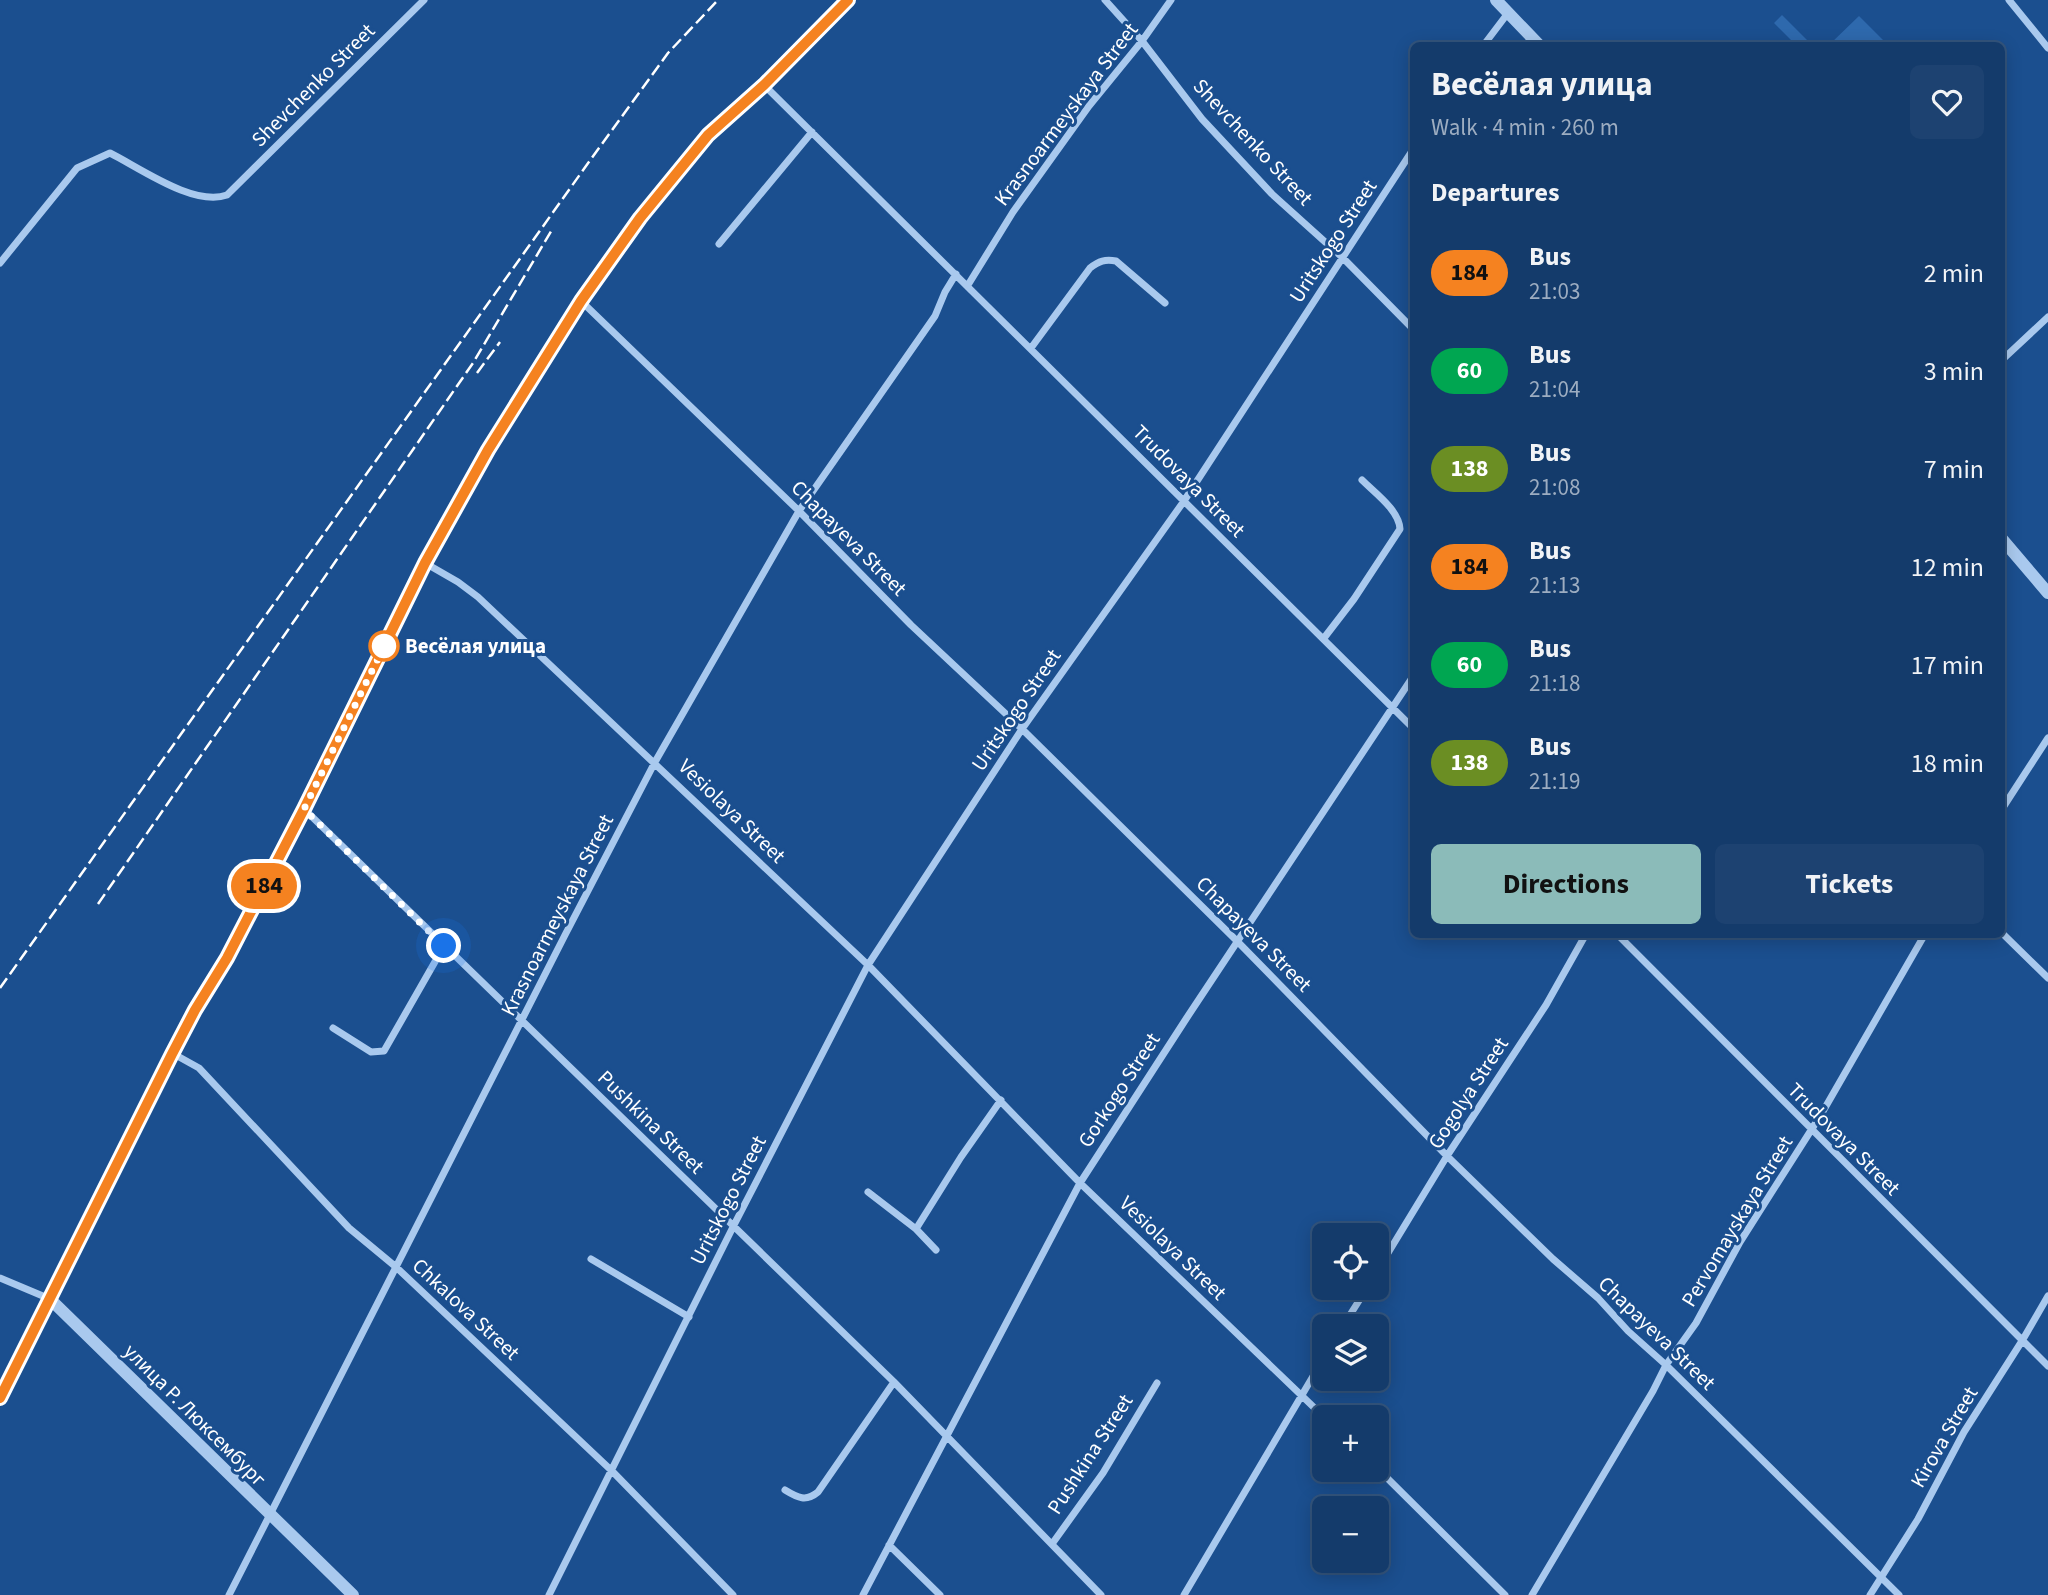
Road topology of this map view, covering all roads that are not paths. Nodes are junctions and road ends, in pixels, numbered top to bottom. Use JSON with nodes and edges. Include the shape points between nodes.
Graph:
{"nodes":[{"id":1,"x":424,"y":0,"type":"edge"},
{"id":2,"x":848,"y":0,"type":"edge"},
{"id":3,"x":1105,"y":0,"type":"edge"},
{"id":4,"x":1171,"y":0,"type":"edge"},
{"id":5,"x":1496,"y":0,"type":"edge"},
{"id":6,"x":2009,"y":0,"type":"edge"},
{"id":7,"x":1508,"y":13,"type":"junction"},
{"id":8,"x":1142,"y":41,"type":"junction"},
{"id":9,"x":1486,"y":42,"type":"edge"},
{"id":10,"x":1536,"y":42,"type":"edge"},
{"id":11,"x":2048,"y":48,"type":"edge"},
{"id":12,"x":764,"y":85,"type":"junction"},
{"id":13,"x":812,"y":132,"type":"junction"},
{"id":14,"x":1410,"y":154,"type":"edge"},
{"id":15,"x":719,"y":244,"type":"dead end"},
{"id":16,"x":1343,"y":258,"type":"junction"},
{"id":17,"x":0,"y":263,"type":"edge"},
{"id":18,"x":956,"y":274,"type":"junction"},
{"id":19,"x":968,"y":285,"type":"junction"},
{"id":20,"x":581,"y":301,"type":"junction"},
{"id":21,"x":1166,"y":303,"type":"dead end"},
{"id":22,"x":2048,"y":317,"type":"edge"},
{"id":23,"x":1410,"y":326,"type":"edge"},
{"id":24,"x":1031,"y":348,"type":"junction"},
{"id":25,"x":2005,"y":357,"type":"edge"},
{"id":26,"x":1362,"y":480,"type":"dead end"},
{"id":27,"x":1184,"y":501,"type":"junction"},
{"id":28,"x":800,"y":511,"type":"junction"},
{"id":29,"x":2005,"y":543,"type":"edge"},
{"id":30,"x":425,"y":563,"type":"junction"},
{"id":31,"x":2048,"y":593,"type":"edge"},
{"id":32,"x":1324,"y":638,"type":"junction"},
{"id":33,"x":1410,"y":681,"type":"edge"},
{"id":34,"x":1393,"y":709,"type":"junction"},
{"id":35,"x":1410,"y":725,"type":"edge"},
{"id":36,"x":1022,"y":729,"type":"junction"},
{"id":37,"x":2048,"y":738,"type":"edge"},
{"id":38,"x":655,"y":762,"type":"junction"},
{"id":39,"x":2005,"y":804,"type":"edge"},
{"id":40,"x":304,"y":809,"type":"junction"},
{"id":41,"x":2005,"y":936,"type":"edge"},
{"id":42,"x":1584,"y":938,"type":"edge"},
{"id":43,"x":1621,"y":938,"type":"edge"},
{"id":44,"x":1923,"y":938,"type":"edge"},
{"id":45,"x":1238,"y":942,"type":"junction"},
{"id":46,"x":444,"y":946,"type":"junction"},
{"id":47,"x":868,"y":965,"type":"junction"},
{"id":48,"x":2048,"y":978,"type":"edge"},
{"id":49,"x":521,"y":1022,"type":"junction"},
{"id":50,"x":333,"y":1028,"type":"dead end"},
{"id":51,"x":172,"y":1054,"type":"junction"},
{"id":52,"x":1001,"y":1100,"type":"junction"},
{"id":53,"x":1811,"y":1131,"type":"junction"},
{"id":54,"x":1447,"y":1156,"type":"junction"},
{"id":55,"x":1080,"y":1183,"type":"junction"},
{"id":56,"x":868,"y":1192,"type":"dead end"},
{"id":57,"x":734,"y":1225,"type":"junction"},
{"id":58,"x":916,"y":1229,"type":"junction"},
{"id":59,"x":936,"y":1250,"type":"dead end"},
{"id":60,"x":1389,"y":1251,"type":"edge"},
{"id":61,"x":591,"y":1259,"type":"dead end"},
{"id":62,"x":396,"y":1268,"type":"junction"},
{"id":63,"x":0,"y":1278,"type":"edge"},
{"id":64,"x":2048,"y":1296,"type":"edge"},
{"id":65,"x":50,"y":1299,"type":"junction"},
{"id":66,"x":689,"y":1317,"type":"junction"},
{"id":67,"x":2022,"y":1341,"type":"junction"},
{"id":68,"x":1665,"y":1365,"type":"junction"},
{"id":69,"x":2048,"y":1366,"type":"edge"},
{"id":70,"x":1312,"y":1377,"type":"edge"},
{"id":71,"x":894,"y":1382,"type":"junction"},
{"id":72,"x":1157,"y":1383,"type":"dead end"},
{"id":73,"x":1301,"y":1395,"type":"junction"},
{"id":74,"x":0,"y":1398,"type":"edge"},
{"id":75,"x":1312,"y":1406,"type":"edge"},
{"id":76,"x":946,"y":1435,"type":"junction"},
{"id":77,"x":612,"y":1471,"type":"junction"},
{"id":78,"x":1389,"y":1480,"type":"edge"},
{"id":79,"x":785,"y":1490,"type":"dead end"},
{"id":80,"x":268,"y":1515,"type":"junction"},
{"id":81,"x":1052,"y":1544,"type":"junction"},
{"id":82,"x":889,"y":1545,"type":"junction"},
{"id":83,"x":1880,"y":1577,"type":"junction"},
{"id":84,"x":229,"y":1595,"type":"edge"},
{"id":85,"x":353,"y":1595,"type":"edge"},
{"id":86,"x":549,"y":1595,"type":"edge"},
{"id":87,"x":733,"y":1595,"type":"edge"},
{"id":88,"x":863,"y":1595,"type":"edge"},
{"id":89,"x":940,"y":1595,"type":"edge"},
{"id":90,"x":1101,"y":1595,"type":"edge"},
{"id":91,"x":1184,"y":1595,"type":"edge"},
{"id":92,"x":1505,"y":1595,"type":"edge"},
{"id":93,"x":1532,"y":1595,"type":"edge"},
{"id":94,"x":1870,"y":1595,"type":"edge"},
{"id":95,"x":1899,"y":1595,"type":"edge"}],
"edges":[{"from":1,"to":17,"type":"street","name":"Shevchenko Street","via":[[227,195],[215,199],[192,195],[110,153],[77,168]]},
{"from":2,"to":12,"type":"street"},
{"from":3,"to":8,"type":"street","name":"Shevchenko Street"},
{"from":4,"to":8,"type":"street","name":"Krasnoarmeyskaya Street"},
{"from":5,"to":7,"type":"street"},
{"from":6,"to":11,"type":"street"},
{"from":7,"to":9,"type":"street"},
{"from":7,"to":10,"type":"street"},
{"from":8,"to":16,"type":"street","name":"Shevchenko Street","via":[[1202,119],[1272,194]]},
{"from":8,"to":19,"type":"street","name":"Krasnoarmeyskaya Street","via":[[1088,106]]},
{"from":12,"to":13,"type":"street","name":"Trudovaya Street"},
{"from":12,"to":20,"type":"street","via":[[708,135],[640,218]]},
{"from":13,"to":15,"type":"street"},
{"from":13,"to":18,"type":"street","name":"Trudovaya Street"},
{"from":14,"to":16,"type":"street","name":"Uritskogo Street"},
{"from":16,"to":23,"type":"street","name":"Shevchenko Street"},
{"from":16,"to":27,"type":"street","name":"Uritskogo Street"},
{"from":18,"to":19,"type":"street","name":"Trudovaya Street"},
{"from":18,"to":28,"type":"street","name":"Krasnoarmeyskaya Street","via":[[935,316]]},
{"from":19,"to":24,"type":"street","name":"Trudovaya Street"},
{"from":20,"to":28,"type":"street","name":"Chapayeva Street"},
{"from":20,"to":30,"type":"street","via":[[488,450]]},
{"from":21,"to":24,"type":"street","via":[[1116,261],[1097,262]]},
{"from":22,"to":25,"type":"street"},
{"from":24,"to":27,"type":"street","name":"Trudovaya Street"},
{"from":26,"to":32,"type":"street","via":[[1394,513],[1401,529]]},
{"from":27,"to":32,"type":"street","name":"Trudovaya Street"},
{"from":27,"to":36,"type":"street","name":"Uritskogo Street"},
{"from":28,"to":36,"type":"street","name":"Chapayeva Street","via":[[911,625]]},
{"from":28,"to":38,"type":"street","name":"Krasnoarmeyskaya Street"},
{"from":29,"to":31,"type":"street"},
{"from":30,"to":38,"type":"street","name":"Vesiolaya Street","via":[[478,597]]},
{"from":30,"to":40,"type":"street"},
{"from":32,"to":34,"type":"street","name":"Trudovaya Street"},
{"from":33,"to":34,"type":"street","name":"Gorkogo Street"},
{"from":34,"to":35,"type":"street","name":"Trudovaya Street"},
{"from":34,"to":45,"type":"street","name":"Gorkogo Street"},
{"from":36,"to":45,"type":"street","name":"Chapayeva Street"},
{"from":36,"to":47,"type":"street","name":"Uritskogo Street"},
{"from":37,"to":39,"type":"street"},
{"from":38,"to":47,"type":"street","name":"Vesiolaya Street"},
{"from":38,"to":49,"type":"street","name":"Krasnoarmeyskaya Street"},
{"from":40,"to":46,"type":"street","name":"Pushkina Street"},
{"from":40,"to":51,"type":"street"},
{"from":41,"to":48,"type":"street"},
{"from":42,"to":54,"type":"street","name":"Gogolya Street","via":[[1546,1005]]},
{"from":43,"to":53,"type":"street","name":"Trudovaya Street"},
{"from":44,"to":53,"type":"street","name":"Pervomayskaya Street"},
{"from":45,"to":54,"type":"street","name":"Chapayeva Street"},
{"from":45,"to":55,"type":"street","name":"Gorkogo Street"},
{"from":46,"to":49,"type":"street","name":"Pushkina Street"},
{"from":46,"to":50,"type":"street","via":[[384,1051],[371,1052]]},
{"from":47,"to":52,"type":"street","name":"Vesiolaya Street"},
{"from":47,"to":57,"type":"street","name":"Uritskogo Street"},
{"from":49,"to":57,"type":"street","name":"Pushkina Street"},
{"from":49,"to":62,"type":"street","name":"Krasnoarmeyskaya Street"},
{"from":51,"to":62,"type":"street","name":"Chkalova Street","via":[[199,1068],[349,1228]]},
{"from":51,"to":65,"type":"street"},
{"from":52,"to":55,"type":"street","name":"Vesiolaya Street"},
{"from":52,"to":58,"type":"street"},
{"from":53,"to":67,"type":"street","name":"Trudovaya Street"},
{"from":53,"to":68,"type":"street","name":"Pervomayskaya Street","via":[[1740,1242],[1696,1323]]},
{"from":54,"to":60,"type":"street","name":"Gogolya Street"},
{"from":54,"to":68,"type":"street","name":"Chapayeva Street"},
{"from":55,"to":73,"type":"street","name":"Vesiolaya Street"},
{"from":55,"to":76,"type":"street","name":"Gorkogo Street"},
{"from":56,"to":58,"type":"street"},
{"from":57,"to":66,"type":"street","name":"Uritskogo Street"},
{"from":57,"to":71,"type":"street","name":"Pushkina Street"},
{"from":58,"to":59,"type":"street"},
{"from":61,"to":66,"type":"street"},
{"from":62,"to":77,"type":"street","name":"Chkalova Street"},
{"from":62,"to":80,"type":"street","name":"Krasnoarmeyskaya Street"},
{"from":63,"to":65,"type":"street","name":"улица Р. Люксембург"},
{"from":64,"to":67,"type":"street","name":"Kirova Street"},
{"from":65,"to":74,"type":"street"},
{"from":65,"to":80,"type":"street","name":"улица Р. Люксембург"},
{"from":66,"to":77,"type":"street","name":"Uritskogo Street"},
{"from":67,"to":69,"type":"street","name":"Trudovaya Street"},
{"from":67,"to":83,"type":"street","name":"Kirova Street"},
{"from":68,"to":83,"type":"street","name":"Chapayeva Street"},
{"from":68,"to":93,"type":"street","name":"Pervomayskaya Street"},
{"from":70,"to":73,"type":"street"},
{"from":71,"to":76,"type":"street","name":"Pushkina Street"},
{"from":71,"to":79,"type":"street","via":[[818,1492],[804,1499]]},
{"from":72,"to":81,"type":"street","name":"Pushkina Street","via":[[1103,1473]]},
{"from":73,"to":75,"type":"street","name":"Vesiolaya Street"},
{"from":73,"to":91,"type":"street"},
{"from":76,"to":81,"type":"street","name":"Pushkina Street"},
{"from":76,"to":82,"type":"street","name":"Gorkogo Street"},
{"from":77,"to":86,"type":"street","name":"Uritskogo Street"},
{"from":77,"to":87,"type":"street","name":"Chkalova Street"},
{"from":78,"to":92,"type":"street"},
{"from":80,"to":84,"type":"street","name":"Krasnoarmeyskaya Street"},
{"from":80,"to":85,"type":"street","name":"улица Р. Люксембург"},
{"from":81,"to":90,"type":"street","name":"Pushkina Street"},
{"from":82,"to":88,"type":"street","name":"Gorkogo Street"},
{"from":82,"to":89,"type":"street"},
{"from":83,"to":94,"type":"street","name":"Kirova Street"},
{"from":83,"to":95,"type":"street","name":"Chapayeva Street"}]}
